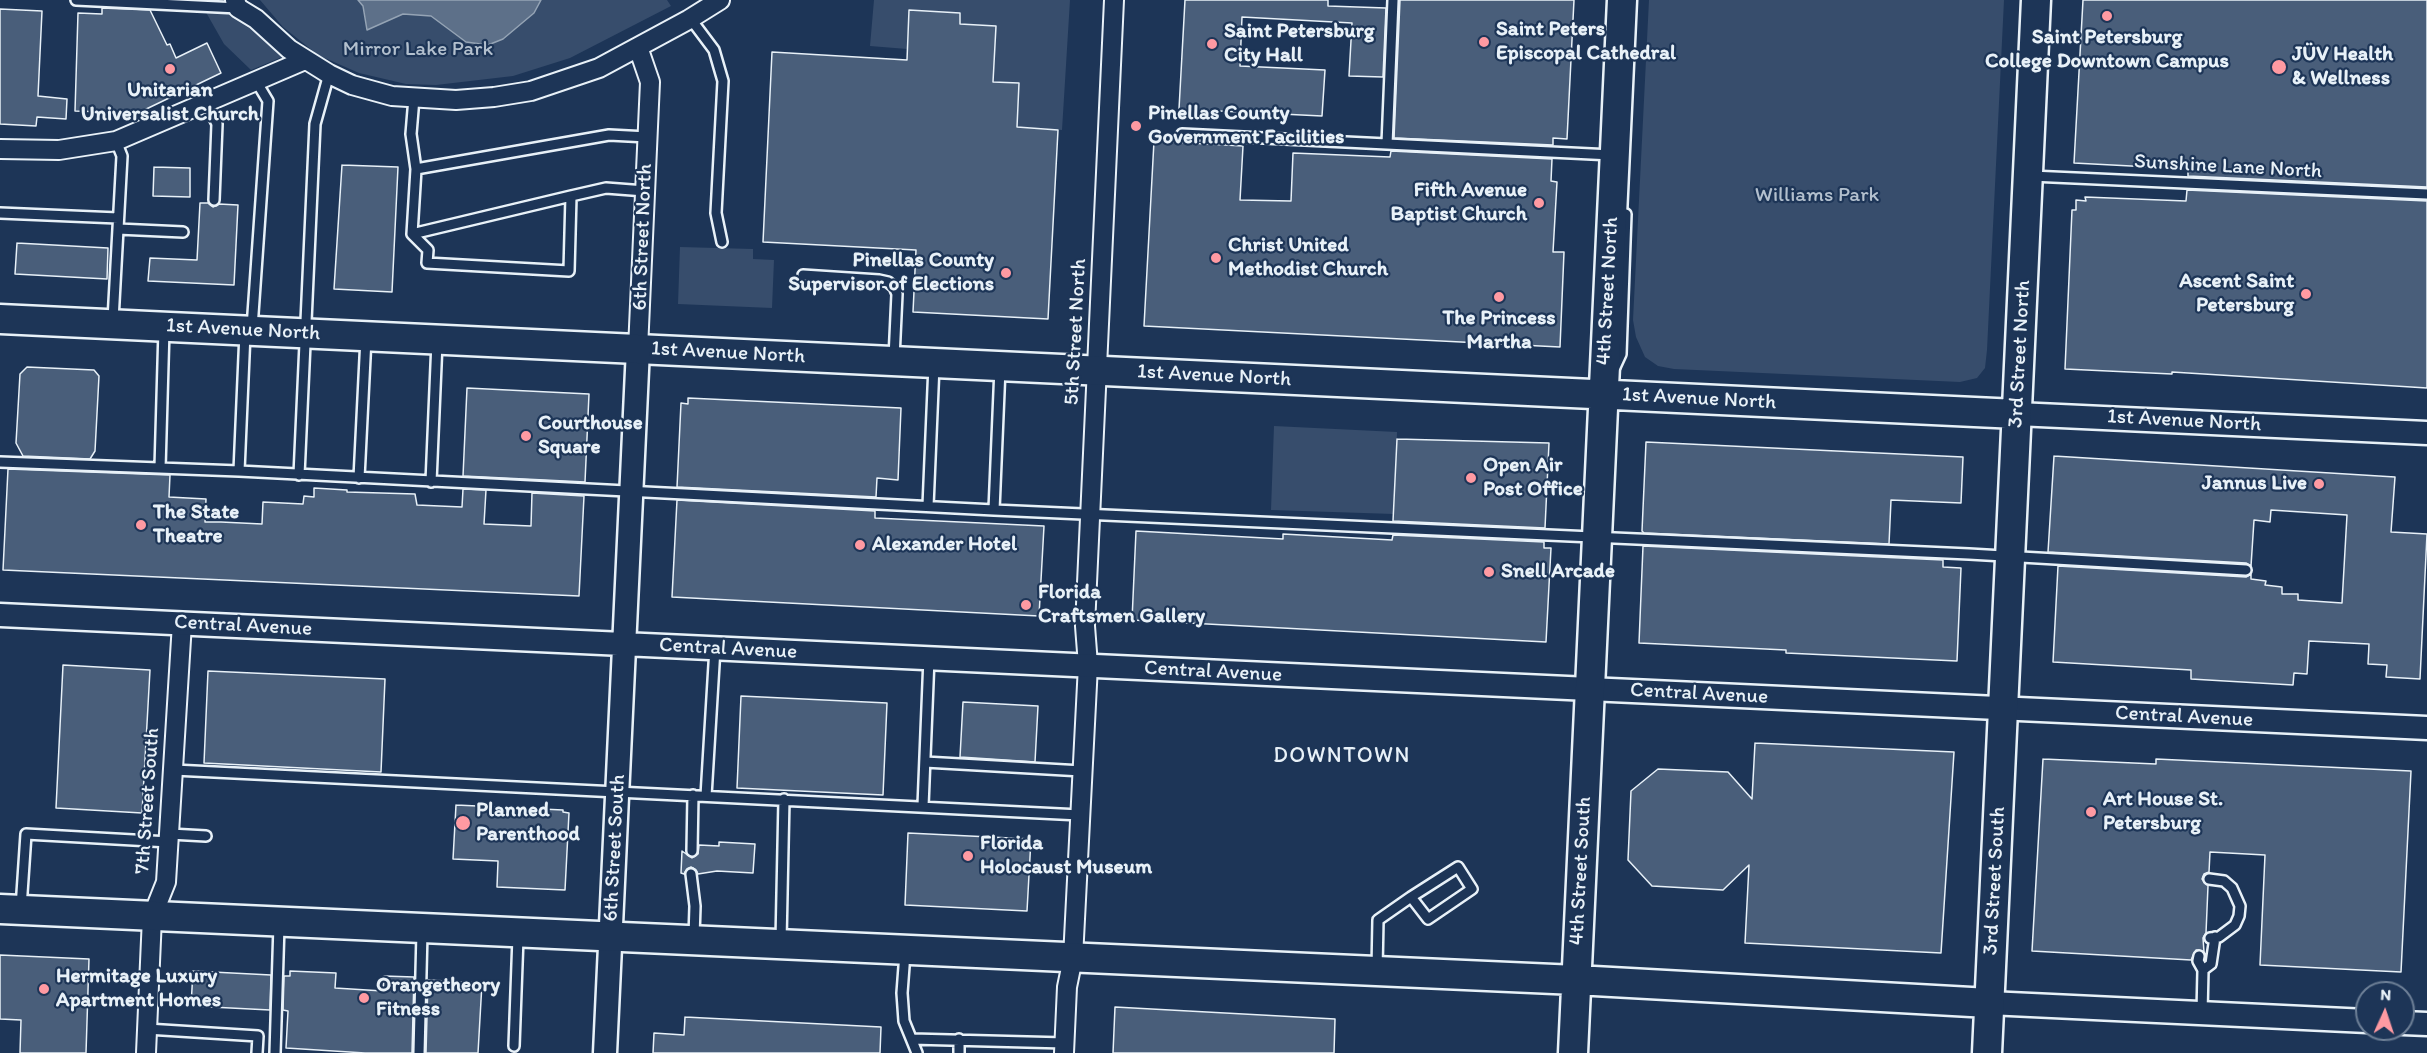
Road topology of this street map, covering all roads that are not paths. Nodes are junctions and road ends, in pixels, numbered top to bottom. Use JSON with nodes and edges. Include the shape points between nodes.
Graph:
{"nodes":[{"id":1,"x":75,"y":0,"type":"edge"},
{"id":2,"x":720,"y":0,"type":"edge"},
{"id":3,"x":1114,"y":0,"type":"edge"},
{"id":4,"x":1393,"y":0,"type":"edge"},
{"id":5,"x":1622,"y":0,"type":"edge"},
{"id":6,"x":2036,"y":0,"type":"edge"},
{"id":7,"x":236,"y":4,"type":"edge"},
{"id":8,"x":690,"y":18,"type":"junction"},
{"id":9,"x":638,"y":47,"type":"junction"},
{"id":10,"x":305,"y":60,"type":"junction"},
{"id":11,"x":329,"y":74,"type":"junction"},
{"id":12,"x":256,"y":81,"type":"junction"},
{"id":13,"x":414,"y":98,"type":"junction"},
{"id":14,"x":206,"y":102,"type":"junction"},
{"id":15,"x":1182,"y":134,"type":"dead end"},
{"id":16,"x":648,"y":137,"type":"junction"},
{"id":17,"x":117,"y":141,"type":"junction"},
{"id":18,"x":1387,"y":144,"type":"junction"},
{"id":19,"x":0,"y":148,"type":"edge"},
{"id":20,"x":1614,"y":155,"type":"junction"},
{"id":21,"x":416,"y":169,"type":"junction"},
{"id":22,"x":2028,"y":176,"type":"junction"},
{"id":23,"x":645,"y":191,"type":"junction"},
{"id":24,"x":2427,"y":195,"type":"edge"},
{"id":25,"x":571,"y":196,"type":"junction"},
{"id":26,"x":214,"y":200,"type":"dead end"},
{"id":27,"x":1627,"y":201,"type":"dead end"},
{"id":28,"x":0,"y":213,"type":"edge"},
{"id":29,"x":118,"y":218,"type":"junction"},
{"id":30,"x":118,"y":229,"type":"junction"},
{"id":31,"x":183,"y":232,"type":"dead end"},
{"id":32,"x":412,"y":234,"type":"junction"},
{"id":33,"x":722,"y":242,"type":"dead end"},
{"id":34,"x":802,"y":275,"type":"dead end"},
{"id":35,"x":0,"y":319,"type":"edge"},
{"id":36,"x":112,"y":324,"type":"junction"},
{"id":37,"x":165,"y":327,"type":"junction"},
{"id":38,"x":248,"y":331,"type":"junction"},
{"id":39,"x":306,"y":333,"type":"junction"},
{"id":40,"x":366,"y":336,"type":"junction"},
{"id":41,"x":437,"y":339,"type":"junction"},
{"id":42,"x":638,"y":349,"type":"junction"},
{"id":43,"x":893,"y":361,"type":"junction"},
{"id":44,"x":934,"y":363,"type":"junction"},
{"id":45,"x":1000,"y":366,"type":"junction"},
{"id":46,"x":1096,"y":370,"type":"junction"},
{"id":47,"x":1603,"y":394,"type":"junction"},
{"id":48,"x":2017,"y":414,"type":"junction"},
{"id":49,"x":2427,"y":433,"type":"edge"},
{"id":50,"x":0,"y":462,"type":"edge"},
{"id":51,"x":159,"y":468,"type":"junction"},
{"id":52,"x":239,"y":471,"type":"junction"},
{"id":53,"x":299,"y":475,"type":"junction"},
{"id":54,"x":359,"y":478,"type":"junction"},
{"id":55,"x":431,"y":482,"type":"junction"},
{"id":56,"x":631,"y":492,"type":"junction"},
{"id":57,"x":928,"y":506,"type":"junction"},
{"id":58,"x":994,"y":510,"type":"junction"},
{"id":59,"x":1090,"y":513,"type":"junction"},
{"id":60,"x":1596,"y":537,"type":"junction"},
{"id":61,"x":2010,"y":557,"type":"junction"},
{"id":62,"x":2246,"y":570,"type":"dead end"},
{"id":63,"x":0,"y":615,"type":"edge"},
{"id":64,"x":182,"y":623,"type":"junction"},
{"id":65,"x":624,"y":644,"type":"junction"},
{"id":66,"x":715,"y":648,"type":"junction"},
{"id":67,"x":929,"y":658,"type":"junction"},
{"id":68,"x":1088,"y":665,"type":"junction"},
{"id":69,"x":1589,"y":689,"type":"junction"},
{"id":70,"x":2003,"y":708,"type":"junction"},
{"id":71,"x":2427,"y":728,"type":"edge"},
{"id":72,"x":925,"y":762,"type":"junction"},
{"id":73,"x":174,"y":770,"type":"junction"},
{"id":74,"x":1082,"y":771,"type":"junction"},
{"id":75,"x":618,"y":791,"type":"junction"},
{"id":76,"x":693,"y":795,"type":"junction"},
{"id":77,"x":706,"y":796,"type":"junction"},
{"id":78,"x":784,"y":799,"type":"junction"},
{"id":79,"x":923,"y":806,"type":"junction"},
{"id":80,"x":1080,"y":815,"type":"junction"},
{"id":81,"x":206,"y":836,"type":"dead end"},
{"id":82,"x":170,"y":838,"type":"junction"},
{"id":83,"x":692,"y":851,"type":"dead end"},
{"id":84,"x":691,"y":874,"type":"dead end"},
{"id":85,"x":2209,"y":879,"type":"dead end"},
{"id":86,"x":1411,"y":897,"type":"junction"},
{"id":87,"x":11,"y":910,"type":"edge"},
{"id":88,"x":152,"y":917,"type":"junction"},
{"id":89,"x":279,"y":923,"type":"junction"},
{"id":90,"x":422,"y":930,"type":"junction"},
{"id":91,"x":518,"y":934,"type":"junction"},
{"id":92,"x":611,"y":938,"type":"junction"},
{"id":93,"x":694,"y":942,"type":"junction"},
{"id":94,"x":781,"y":945,"type":"junction"},
{"id":95,"x":905,"y":950,"type":"junction"},
{"id":96,"x":2199,"y":956,"type":"dead end"},
{"id":97,"x":1073,"y":958,"type":"junction"},
{"id":98,"x":2203,"y":970,"type":"junction"},
{"id":99,"x":1377,"y":972,"type":"junction"},
{"id":100,"x":1576,"y":980,"type":"junction"},
{"id":101,"x":1989,"y":1003,"type":"junction"},
{"id":102,"x":2202,"y":1013,"type":"junction"},
{"id":103,"x":2355,"y":1020,"type":"edge"},
{"id":104,"x":147,"y":1029,"type":"junction"},
{"id":105,"x":912,"y":1039,"type":"junction"},
{"id":106,"x":959,"y":1039,"type":"junction"},
{"id":107,"x":514,"y":1046,"type":"dead end"},
{"id":108,"x":1065,"y":1048,"type":"edge"},
{"id":109,"x":146,"y":1053,"type":"edge"},
{"id":110,"x":257,"y":1053,"type":"edge"},
{"id":111,"x":275,"y":1053,"type":"edge"},
{"id":112,"x":419,"y":1053,"type":"edge"},
{"id":113,"x":605,"y":1053,"type":"edge"},
{"id":114,"x":917,"y":1053,"type":"edge"},
{"id":115,"x":959,"y":1053,"type":"edge"},
{"id":116,"x":1573,"y":1053,"type":"edge"},
{"id":117,"x":1987,"y":1053,"type":"edge"}],
"edges":[{"from":1,"to":7,"type":"lane"},
{"from":2,"to":8,"type":"street"},
{"from":3,"to":46,"type":"street","name":"5th Street North"},
{"from":4,"to":18,"type":"lane"},
{"from":5,"to":20,"type":"main road","name":"4th Street North"},
{"from":6,"to":22,"type":"main road","name":"3rd Street North"},
{"from":7,"to":10,"type":"street"},
{"from":8,"to":9,"type":"street"},
{"from":8,"to":33,"type":"lane","via":[[714,50],[723,81],[716,213]]},
{"from":9,"to":13,"type":"street","via":[[599,68],[531,91],[494,98]]},
{"from":9,"to":16,"type":"street","name":"6th Street North","via":[[650,82]]},
{"from":10,"to":11,"type":"street"},
{"from":10,"to":12,"type":"street"},
{"from":11,"to":13,"type":"street","via":[[372,92]]},
{"from":11,"to":39,"type":"lane","via":[[315,124]]},
{"from":12,"to":14,"type":"street"},
{"from":12,"to":38,"type":"lane","via":[[268,101]]},
{"from":13,"to":21,"type":"lane","via":[[411,134]]},
{"from":14,"to":17,"type":"street"},
{"from":14,"to":26,"type":"lane","via":[[218,124]]},
{"from":15,"to":18,"type":"lane"},
{"from":16,"to":21,"type":"lane","via":[[609,135]]},
{"from":16,"to":23,"type":"street","name":"6th Street North"},
{"from":17,"to":19,"type":"street","via":[[59,150]]},
{"from":17,"to":29,"type":"lane","via":[[122,156]]},
{"from":18,"to":20,"type":"lane"},
{"from":20,"to":47,"type":"main road","name":"4th Street North"},
{"from":21,"to":32,"type":"lane"},
{"from":22,"to":24,"type":"lane","name":"Sunshine Lane North"},
{"from":22,"to":48,"type":"main road","name":"3rd Street North"},
{"from":23,"to":25,"type":"lane","via":[[606,188]]},
{"from":23,"to":42,"type":"street","name":"6th Street North"},
{"from":25,"to":32,"type":"lane"},
{"from":25,"to":32,"type":"lane","via":[[569,271],[427,264],[428,250]]},
{"from":27,"to":47,"type":"lane","via":[[1621,354]]},
{"from":28,"to":29,"type":"lane"},
{"from":29,"to":30,"type":"lane"},
{"from":30,"to":31,"type":"lane"},
{"from":30,"to":36,"type":"lane"},
{"from":34,"to":43,"type":"lane","via":[[879,280],[894,287],[897,294]]},
{"from":35,"to":36,"type":"main road","name":"1st Avenue North"},
{"from":36,"to":37,"type":"main road","name":"1st Avenue North"},
{"from":37,"to":38,"type":"main road","name":"1st Avenue North"},
{"from":37,"to":51,"type":"lane"},
{"from":38,"to":39,"type":"main road","name":"1st Avenue North"},
{"from":38,"to":52,"type":"lane"},
{"from":39,"to":40,"type":"main road","name":"1st Avenue North"},
{"from":39,"to":53,"type":"lane"},
{"from":40,"to":41,"type":"main road","name":"1st Avenue North"},
{"from":40,"to":54,"type":"lane"},
{"from":41,"to":42,"type":"main road","name":"1st Avenue North"},
{"from":41,"to":55,"type":"lane"},
{"from":42,"to":43,"type":"main road","name":"1st Avenue North"},
{"from":42,"to":56,"type":"street","name":"6th Street North"},
{"from":43,"to":44,"type":"main road","name":"1st Avenue North"},
{"from":44,"to":45,"type":"main road","name":"1st Avenue North"},
{"from":44,"to":57,"type":"lane"},
{"from":45,"to":46,"type":"main road","name":"1st Avenue North"},
{"from":45,"to":58,"type":"lane"},
{"from":46,"to":47,"type":"main road","name":"1st Avenue North"},
{"from":46,"to":59,"type":"street","name":"5th Street North"},
{"from":47,"to":48,"type":"main road","name":"1st Avenue North"},
{"from":47,"to":60,"type":"main road","name":"4th Street North"},
{"from":48,"to":49,"type":"street","name":"1st Avenue North"},
{"from":48,"to":61,"type":"main road","name":"3rd Street North"},
{"from":50,"to":51,"type":"lane"},
{"from":51,"to":52,"type":"lane"},
{"from":52,"to":53,"type":"lane"},
{"from":53,"to":54,"type":"lane"},
{"from":54,"to":55,"type":"lane"},
{"from":55,"to":56,"type":"lane"},
{"from":56,"to":57,"type":"lane"},
{"from":56,"to":65,"type":"street","name":"6th Street North"},
{"from":57,"to":58,"type":"lane"},
{"from":58,"to":59,"type":"lane"},
{"from":59,"to":60,"type":"lane"},
{"from":59,"to":68,"type":"street","name":"5th Street North","via":[[1085,626]]},
{"from":60,"to":61,"type":"lane"},
{"from":60,"to":69,"type":"main road","name":"4th Street North"},
{"from":61,"to":62,"type":"lane"},
{"from":61,"to":70,"type":"main road","name":"3rd Street North"},
{"from":63,"to":64,"type":"street","name":"Central Avenue"},
{"from":64,"to":65,"type":"street","name":"Central Avenue"},
{"from":64,"to":73,"type":"street","name":"7th Street South"},
{"from":65,"to":66,"type":"street","name":"Central Avenue"},
{"from":65,"to":75,"type":"street","name":"6th Street South"},
{"from":66,"to":67,"type":"street","name":"Central Avenue"},
{"from":66,"to":77,"type":"lane"},
{"from":67,"to":68,"type":"street","name":"Central Avenue"},
{"from":67,"to":72,"type":"lane"},
{"from":68,"to":69,"type":"street","name":"Central Avenue"},
{"from":68,"to":74,"type":"street","name":"5th Street North"},
{"from":69,"to":70,"type":"street","name":"Central Avenue"},
{"from":69,"to":100,"type":"main road","name":"4th Street South"},
{"from":70,"to":71,"type":"street","name":"Central Avenue"},
{"from":70,"to":101,"type":"main road","name":"3rd Street South"},
{"from":72,"to":74,"type":"lane"},
{"from":72,"to":79,"type":"lane"},
{"from":73,"to":75,"type":"lane"},
{"from":73,"to":82,"type":"street","name":"7th Street South"},
{"from":74,"to":80,"type":"street","name":"5th Street North"},
{"from":75,"to":76,"type":"lane"},
{"from":75,"to":92,"type":"street","name":"6th Street South"},
{"from":76,"to":77,"type":"lane"},
{"from":76,"to":83,"type":"lane"},
{"from":77,"to":78,"type":"lane"},
{"from":78,"to":79,"type":"lane"},
{"from":78,"to":94,"type":"lane"},
{"from":79,"to":80,"type":"lane"},
{"from":80,"to":97,"type":"street","name":"5th Street North"},
{"from":81,"to":82,"type":"lane"},
{"from":82,"to":87,"type":"lane","via":[[26,834]]},
{"from":82,"to":88,"type":"street","name":"7th Street South","via":[[166,882]]},
{"from":84,"to":93,"type":"lane"},
{"from":85,"to":98,"type":"lane","via":[[2232,888],[2240,906],[2235,925],[2212,937],[2211,964]]},
{"from":86,"to":86,"type":"lane","via":[[1458,867],[1472,889],[1428,919]]},
{"from":86,"to":99,"type":"lane","via":[[1378,920]]},
{"from":87,"to":88,"type":"main road"},
{"from":88,"to":89,"type":"main road"},
{"from":88,"to":104,"type":"street","name":"7th Street South"},
{"from":89,"to":90,"type":"main road"},
{"from":89,"to":111,"type":"lane"},
{"from":90,"to":91,"type":"main road"},
{"from":90,"to":112,"type":"lane"},
{"from":91,"to":92,"type":"main road"},
{"from":91,"to":107,"type":"lane"},
{"from":92,"to":93,"type":"main road"},
{"from":92,"to":113,"type":"street","name":"6th Street South"},
{"from":93,"to":94,"type":"main road"},
{"from":94,"to":95,"type":"main road"},
{"from":95,"to":97,"type":"main road"},
{"from":95,"to":105,"type":"lane","via":[[904,1021]]},
{"from":96,"to":98,"type":"lane"},
{"from":97,"to":99,"type":"main road"},
{"from":97,"to":108,"type":"street","name":"5th Street North","via":[[1067,987]]},
{"from":98,"to":102,"type":"lane"},
{"from":99,"to":100,"type":"main road"},
{"from":100,"to":101,"type":"main road"},
{"from":100,"to":116,"type":"main road","name":"4th Street South"},
{"from":101,"to":102,"type":"street"},
{"from":101,"to":117,"type":"main road","name":"3rd Street South"},
{"from":102,"to":103,"type":"street"},
{"from":104,"to":109,"type":"street","name":"7th Street South"},
{"from":104,"to":110,"type":"lane","via":[[258,1035]]},
{"from":105,"to":106,"type":"lane"},
{"from":105,"to":114,"type":"lane"},
{"from":106,"to":108,"type":"lane"},
{"from":106,"to":115,"type":"lane"}]}
